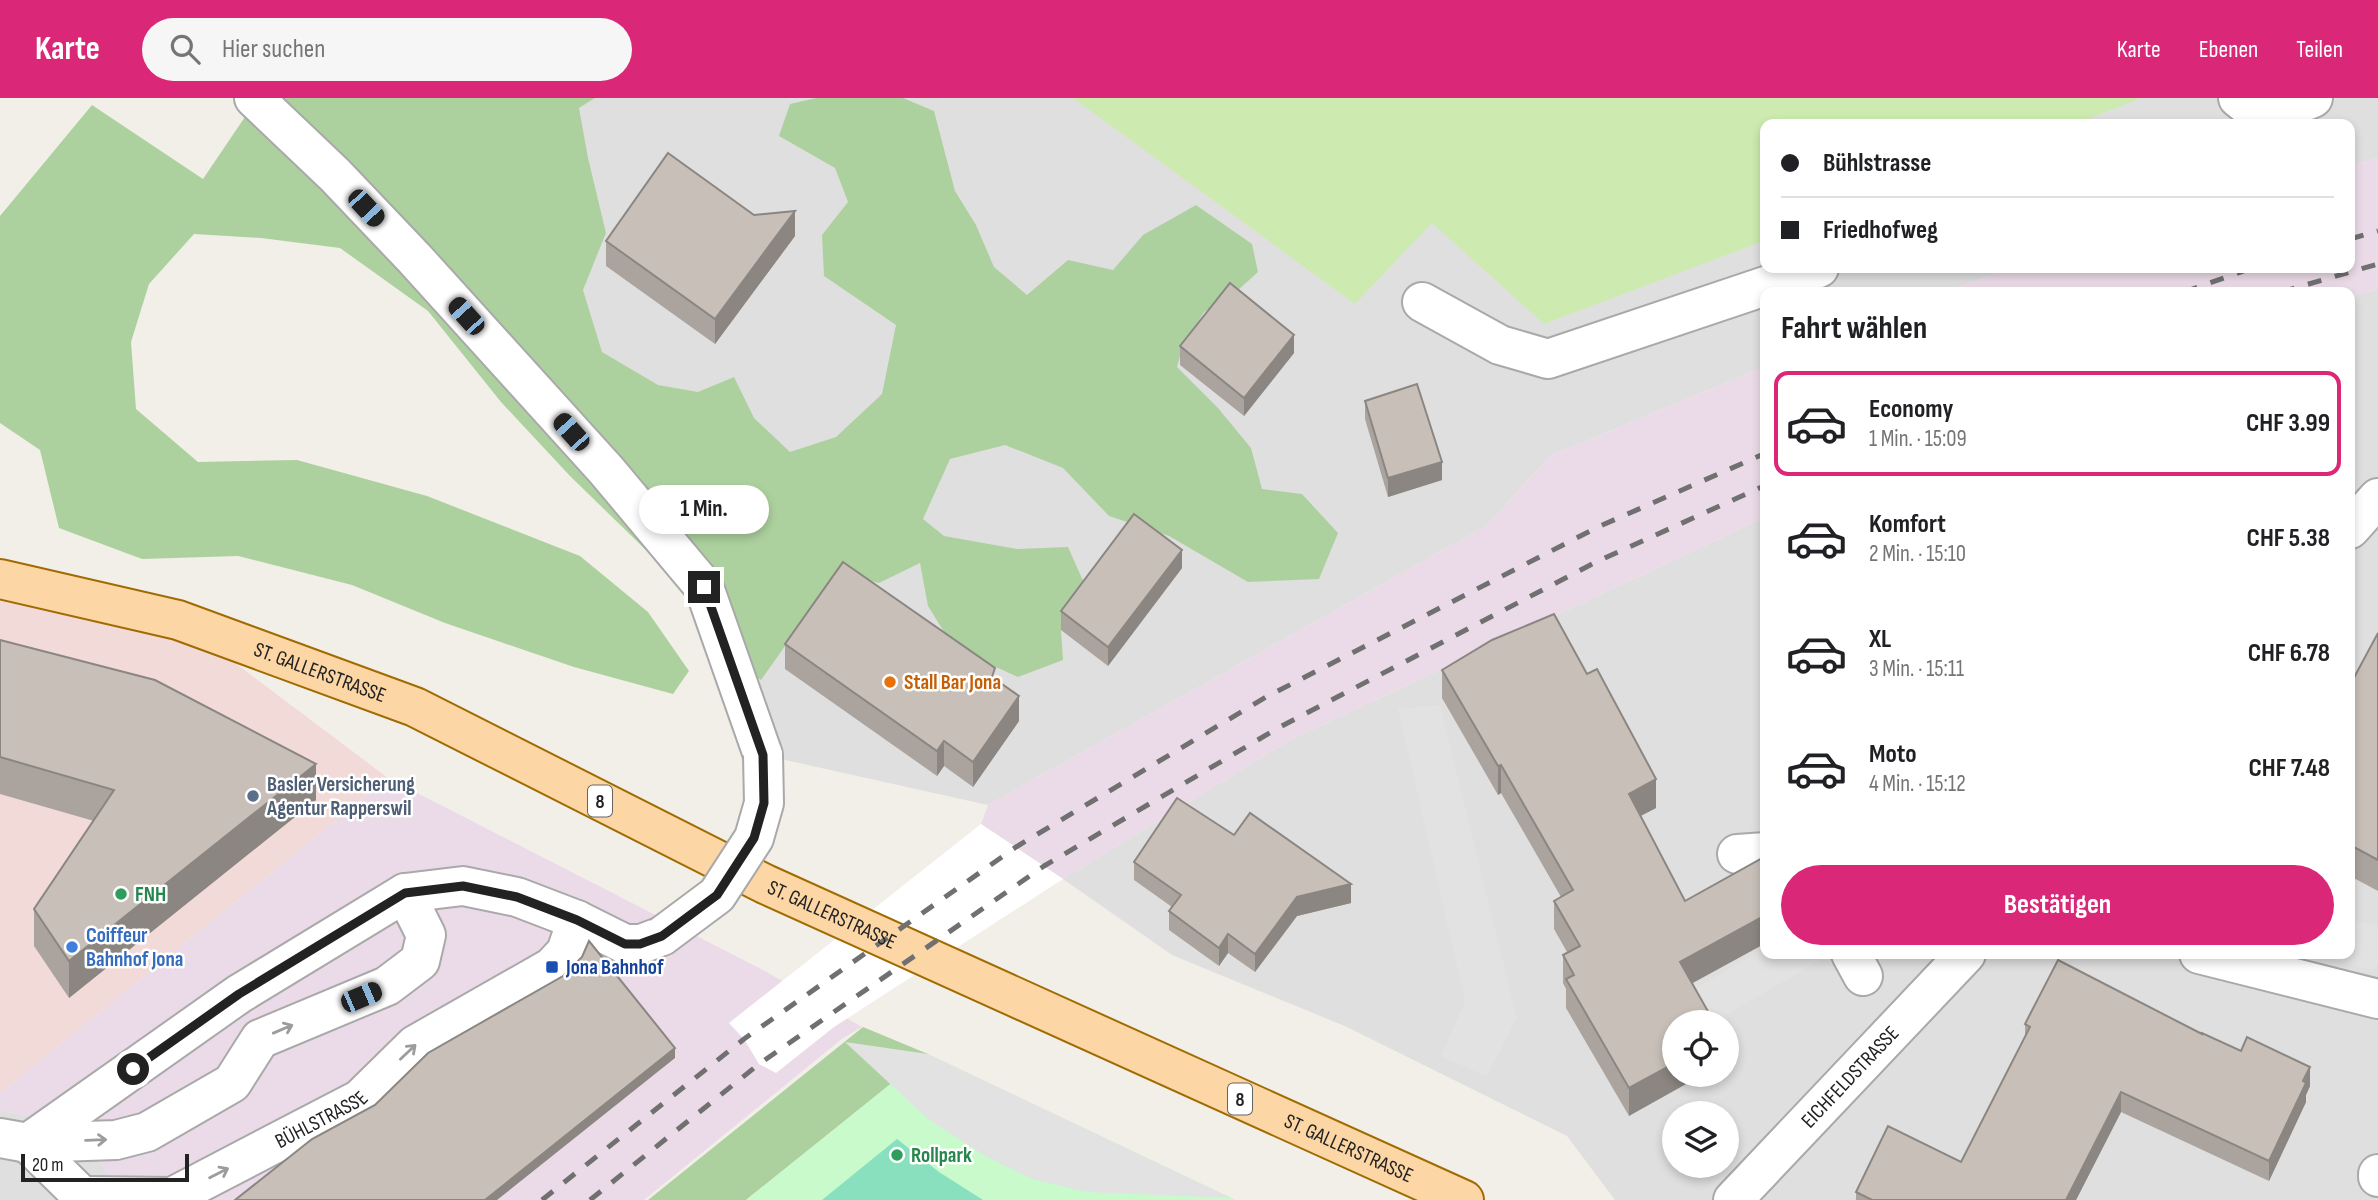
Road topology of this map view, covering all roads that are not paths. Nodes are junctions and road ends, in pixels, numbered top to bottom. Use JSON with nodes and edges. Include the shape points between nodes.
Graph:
{"nodes":[{"id":1,"x":254,"y":98,"type":"edge"},
{"id":2,"x":2313,"y":98,"type":"edge"},
{"id":3,"x":2248,"y":113,"type":"edge"},
{"id":4,"x":1804,"y":273,"type":"edge"},
{"id":5,"x":1762,"y":287,"type":"edge"},
{"id":6,"x":1760,"y":288,"type":"edge"},
{"id":7,"x":1422,"y":302,"type":"dead end"},
{"id":8,"x":2378,"y":498,"type":"edge"},
{"id":9,"x":2355,"y":523,"type":"edge"},
{"id":10,"x":0,"y":579,"type":"edge"},
{"id":11,"x":405,"y":893,"type":"junction"},
{"id":12,"x":577,"y":920,"type":"junction"},
{"id":13,"x":1961,"y":959,"type":"edge"},
{"id":14,"x":2219,"y":959,"type":"edge"},
{"id":15,"x":2378,"y":999,"type":"edge"},
{"id":16,"x":14,"y":1141,"type":"edge"},
{"id":17,"x":85,"y":1198,"type":"edge"},
{"id":18,"x":1464,"y":1200,"type":"edge"},
{"id":19,"x":1732,"y":1200,"type":"edge"}],
"edges":[{"from":1,"to":12,"type":"street","bridge":true,"via":[[414,258],[606,470],[704,587],[763,755],[764,803],[754,838],[717,895],[662,936],[625,944]]},
{"from":2,"to":3,"type":"street"},
{"from":4,"to":5,"type":"street"},
{"from":6,"to":7,"type":"street","via":[[1548,359],[1500,345]]},
{"from":8,"to":9,"type":"street"},
{"from":10,"to":18,"type":"main road","name":"ST. GALLERSTRASSE","number":"8","via":[[178,620],[415,707],[765,884]]},
{"from":11,"to":12,"type":"street","via":[[463,886],[517,897]]},
{"from":11,"to":16,"type":"street","via":[[239,994]]},
{"from":16,"to":11,"type":"street","one_way":true,"via":[[117,1140],[147,1132],[232,1083],[260,1039],[387,986],[420,961],[426,935]]},
{"from":17,"to":12,"type":"street","name":"BÜHLSTRASSE","one_way":true,"via":[[172,1197],[360,1100],[415,1045],[552,967],[566,952]]},
{"from":13,"to":19,"type":"street","name":"EICHFELDSTRASSE"},
{"from":14,"to":15,"type":"street"},
{"from":16,"to":17,"type":"street","name":"BÜHLSTRASSE"}]}
